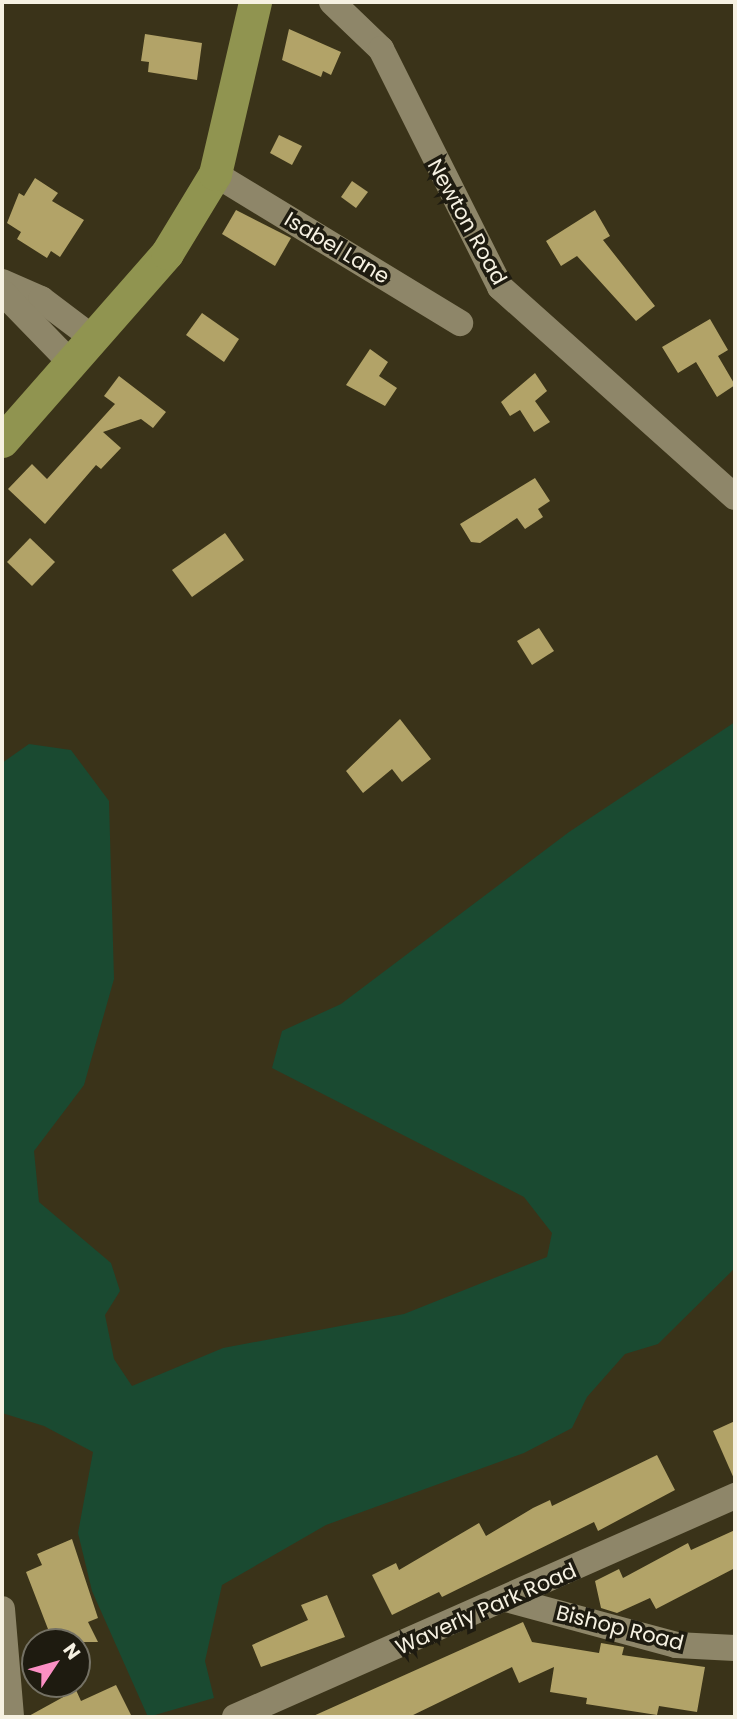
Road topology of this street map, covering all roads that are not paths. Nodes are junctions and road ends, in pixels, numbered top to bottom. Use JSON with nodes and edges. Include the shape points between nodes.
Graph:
{"nodes":[{"id":1,"x":255,"y":2,"type":"edge"},
{"id":2,"x":332,"y":2,"type":"edge"},
{"id":3,"x":215,"y":174,"type":"junction"},
{"id":4,"x":2,"y":282,"type":"edge"},
{"id":5,"x":2,"y":292,"type":"edge"},
{"id":6,"x":460,"y":323,"type":"dead end"},
{"id":7,"x":93,"y":338,"type":"junction"},
{"id":8,"x":71,"y":363,"type":"junction"},
{"id":9,"x":2,"y":441,"type":"edge"},
{"id":10,"x":735,"y":497,"type":"edge"},
{"id":11,"x":735,"y":1496,"type":"edge"},
{"id":12,"x":506,"y":1599,"type":"junction"},
{"id":13,"x":2,"y":1609,"type":"edge"},
{"id":14,"x":735,"y":1648,"type":"edge"},
{"id":15,"x":11,"y":1717,"type":"edge"},
{"id":16,"x":235,"y":1717,"type":"edge"}],
"edges":[{"from":1,"to":3,"type":"main road"},
{"from":2,"to":10,"type":"street","name":"Newton Road","via":[[381,49],[500,287]]},
{"from":3,"to":6,"type":"street","name":"Isabel Lane"},
{"from":3,"to":7,"type":"main road","via":[[167,253]]},
{"from":4,"to":7,"type":"street","via":[[41,299]]},
{"from":5,"to":8,"type":"street"},
{"from":7,"to":8,"type":"main road"},
{"from":8,"to":9,"type":"main road"},
{"from":11,"to":12,"type":"street","name":"Waverly Park Road"},
{"from":12,"to":14,"type":"street","name":"Bishop Road","via":[[676,1645]]},
{"from":12,"to":16,"type":"street","name":"Waverly Park Road"},
{"from":13,"to":15,"type":"street"}]}
